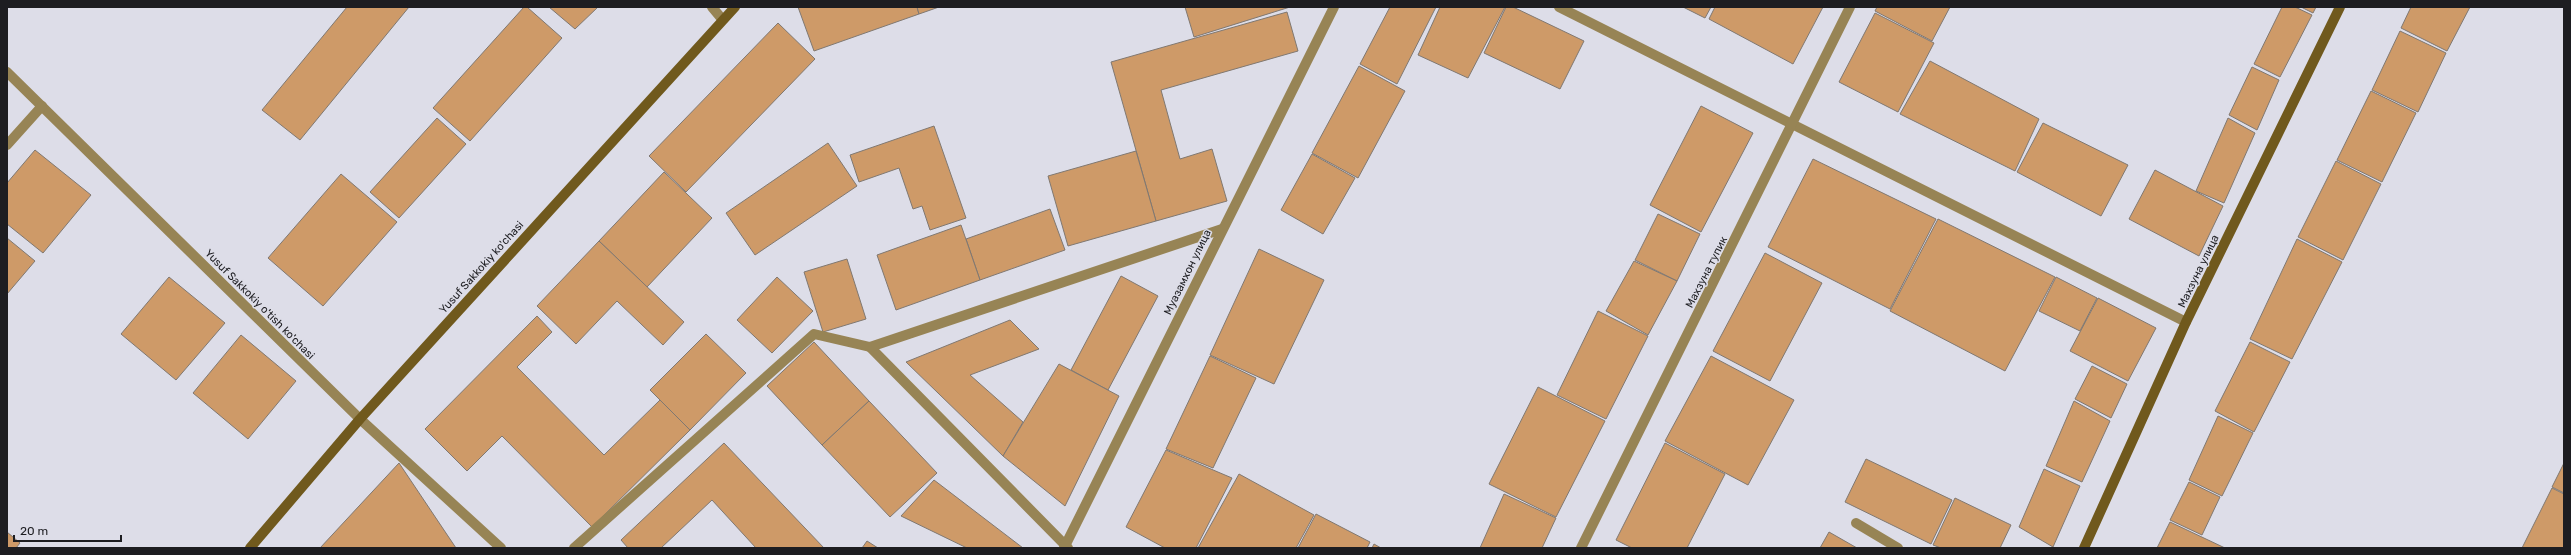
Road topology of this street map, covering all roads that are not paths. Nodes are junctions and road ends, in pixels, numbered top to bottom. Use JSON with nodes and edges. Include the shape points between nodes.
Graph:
{"nodes":[{"id":1,"x":712,"y":7,"type":"edge"},
{"id":2,"x":735,"y":7,"type":"edge"},
{"id":3,"x":1334,"y":7,"type":"edge"},
{"id":4,"x":1559,"y":7,"type":"edge"},
{"id":5,"x":1850,"y":7,"type":"edge"},
{"id":6,"x":2340,"y":7,"type":"edge"},
{"id":7,"x":722,"y":19,"type":"junction"},
{"id":8,"x":7,"y":72,"type":"edge"},
{"id":9,"x":42,"y":106,"type":"junction"},
{"id":10,"x":1792,"y":126,"type":"junction"},
{"id":11,"x":7,"y":145,"type":"edge"},
{"id":12,"x":1222,"y":229,"type":"junction"},
{"id":13,"x":2186,"y":322,"type":"junction"},
{"id":14,"x":870,"y":347,"type":"junction"},
{"id":15,"x":360,"y":419,"type":"junction"},
{"id":16,"x":1856,"y":524,"type":"dead end"},
{"id":17,"x":1066,"y":547,"type":"edge"},
{"id":18,"x":250,"y":548,"type":"edge"},
{"id":19,"x":501,"y":548,"type":"edge"},
{"id":20,"x":574,"y":548,"type":"edge"},
{"id":21,"x":1581,"y":548,"type":"edge"},
{"id":22,"x":1898,"y":548,"type":"edge"},
{"id":23,"x":2084,"y":548,"type":"edge"}],
"edges":[{"from":1,"to":7,"type":"street"},
{"from":2,"to":7,"type":"main road","name":"Yusuf Sakkokiy ko'chasi"},
{"from":3,"to":12,"type":"street","name":"Муазамхон улица"},
{"from":4,"to":10,"type":"street"},
{"from":5,"to":10,"type":"street","name":"Махзуна тупик"},
{"from":6,"to":13,"type":"main road","name":"Махзуна улица"},
{"from":7,"to":15,"type":"main road","name":"Yusuf Sakkokiy ko'chasi"},
{"from":8,"to":9,"type":"street","name":"Yusuf Sakkokiy o'tish ko'chasi"},
{"from":9,"to":11,"type":"street"},
{"from":9,"to":15,"type":"street","name":"Yusuf Sakkokiy o'tish ko'chasi"},
{"from":10,"to":13,"type":"street"},
{"from":10,"to":21,"type":"street","name":"Махзуна тупик"},
{"from":12,"to":14,"type":"street"},
{"from":12,"to":17,"type":"street","name":"Муазамхон улица"},
{"from":13,"to":23,"type":"main road","name":"Махзуна улица"},
{"from":14,"to":17,"type":"street"},
{"from":14,"to":20,"type":"street","via":[[814,334]]},
{"from":15,"to":18,"type":"main road","name":"Yusuf Sakkokiy ko'chasi"},
{"from":15,"to":19,"type":"street","name":"Yusuf Sakkokiy o'tish ko'chasi"},
{"from":16,"to":22,"type":"street"}]}
